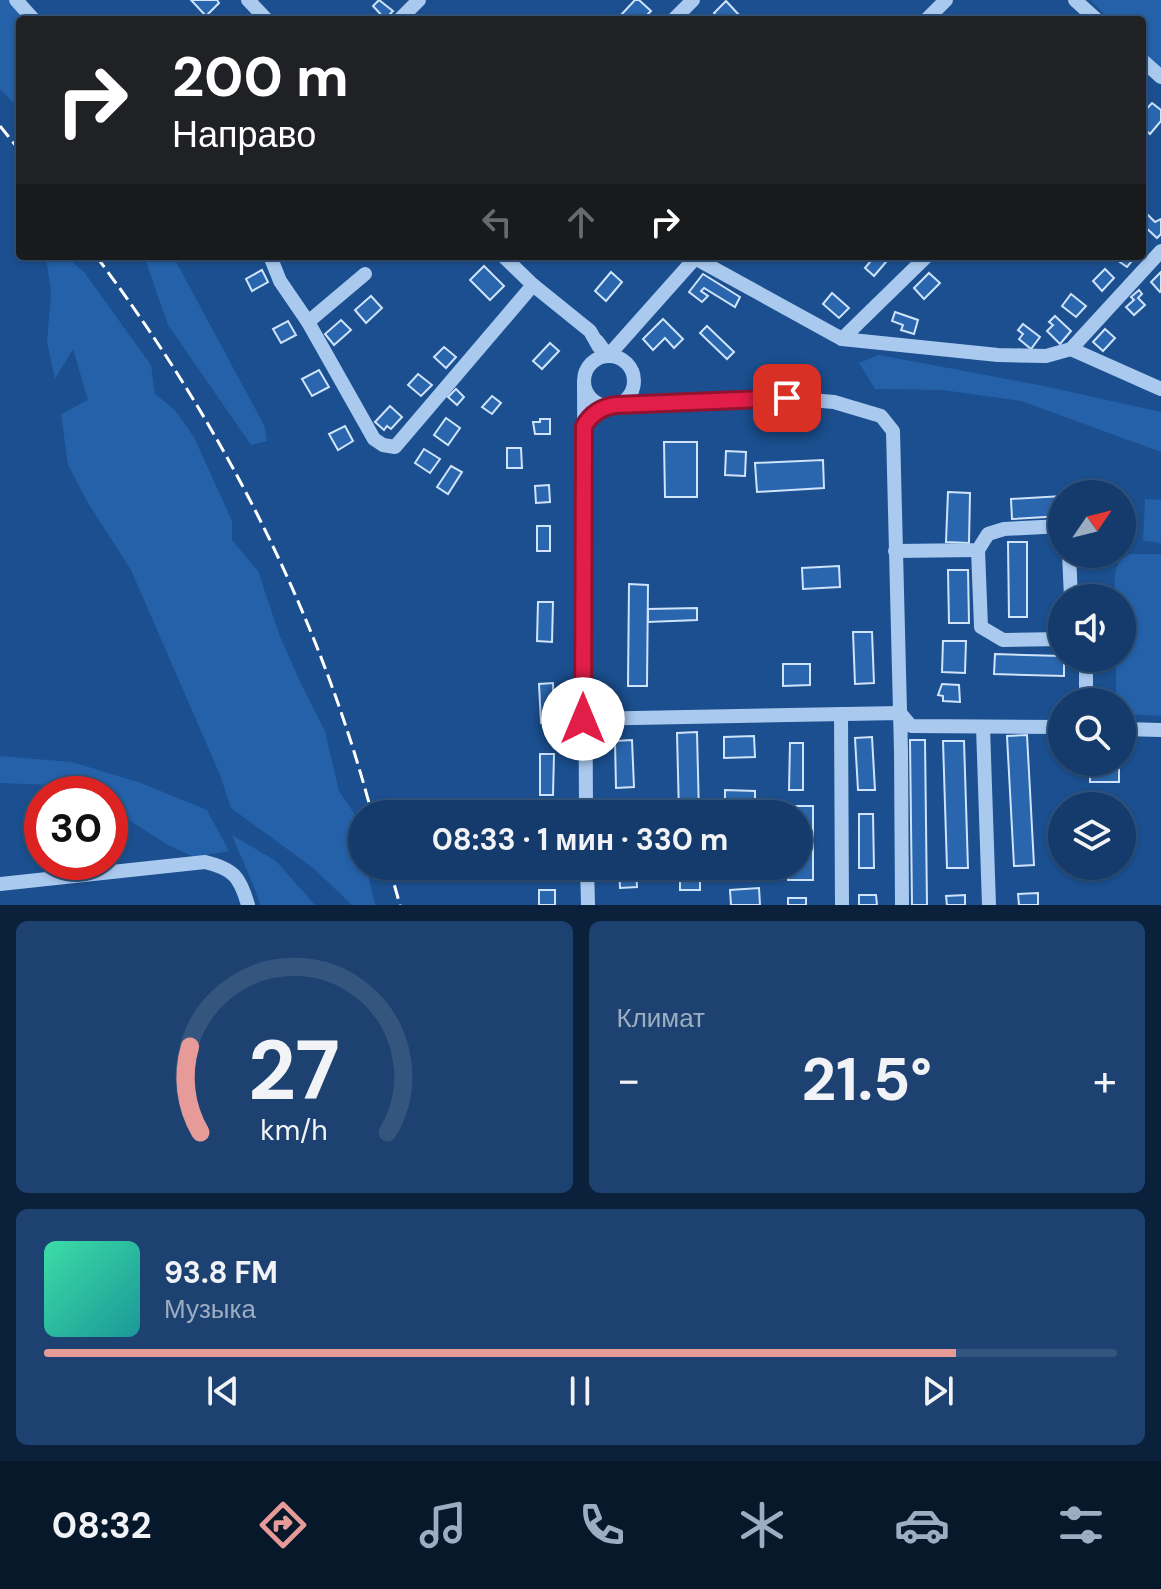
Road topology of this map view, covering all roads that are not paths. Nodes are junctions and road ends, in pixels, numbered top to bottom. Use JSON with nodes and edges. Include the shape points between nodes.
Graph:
{"nodes":[{"id":1,"x":16,"y":0,"type":"edge"},
{"id":2,"x":248,"y":0,"type":"edge"},
{"id":3,"x":419,"y":0,"type":"edge"},
{"id":4,"x":693,"y":0,"type":"edge"},
{"id":5,"x":946,"y":0,"type":"edge"},
{"id":6,"x":1075,"y":0,"type":"edge"},
{"id":7,"x":30,"y":16,"type":"edge"},
{"id":8,"x":263,"y":16,"type":"edge"},
{"id":9,"x":403,"y":16,"type":"edge"},
{"id":10,"x":677,"y":16,"type":"edge"},
{"id":11,"x":930,"y":16,"type":"edge"},
{"id":12,"x":1093,"y":16,"type":"edge"},
{"id":13,"x":1146,"y":64,"type":"edge"},
{"id":14,"x":1161,"y":77,"type":"edge"},
{"id":15,"x":1161,"y":251,"type":"edge"},
{"id":16,"x":272,"y":260,"type":"edge"},
{"id":17,"x":507,"y":260,"type":"edge"},
{"id":18,"x":693,"y":260,"type":"edge"},
{"id":19,"x":701,"y":260,"type":"edge"},
{"id":20,"x":923,"y":260,"type":"edge"},
{"id":21,"x":365,"y":274,"type":"dead end"},
{"id":22,"x":533,"y":285,"type":"junction"},
{"id":23,"x":308,"y":322,"type":"junction"},
{"id":24,"x":842,"y":339,"type":"junction"},
{"id":25,"x":1071,"y":349,"type":"junction"},
{"id":26,"x":602,"y":358,"type":"junction"},
{"id":27,"x":633,"y":380,"type":"junction"},
{"id":28,"x":584,"y":382,"type":"junction"},
{"id":29,"x":1161,"y":389,"type":"edge"},
{"id":30,"x":653,"y":403,"type":"junction"},
{"id":31,"x":612,"y":405,"type":"junction"},
{"id":32,"x":584,"y":426,"type":"junction"},
{"id":33,"x":1048,"y":527,"type":"edge"},
{"id":34,"x":978,"y":550,"type":"junction"},
{"id":35,"x":895,"y":551,"type":"junction"},
{"id":36,"x":1048,"y":639,"type":"edge"},
{"id":37,"x":900,"y":713,"type":"junction"},
{"id":38,"x":841,"y":714,"type":"junction"},
{"id":39,"x":583,"y":719,"type":"junction"},
{"id":40,"x":983,"y":727,"type":"junction"},
{"id":41,"x":1048,"y":727,"type":"edge"},
{"id":42,"x":1136,"y":729,"type":"edge"},
{"id":43,"x":1161,"y":730,"type":"edge"},
{"id":44,"x":586,"y":800,"type":"edge"},
{"id":45,"x":587,"y":880,"type":"edge"},
{"id":46,"x":0,"y":884,"type":"edge"},
{"id":47,"x":248,"y":905,"type":"edge"},
{"id":48,"x":588,"y":905,"type":"edge"},
{"id":49,"x":842,"y":905,"type":"edge"},
{"id":50,"x":902,"y":905,"type":"edge"},
{"id":51,"x":989,"y":905,"type":"edge"}],
"edges":[{"from":1,"to":7,"type":"street"},
{"from":2,"to":8,"type":"street"},
{"from":3,"to":9,"type":"street"},
{"from":4,"to":10,"type":"street"},
{"from":5,"to":11,"type":"street"},
{"from":6,"to":12,"type":"street"},
{"from":13,"to":14,"type":"street"},
{"from":15,"to":25,"type":"street"},
{"from":16,"to":23,"type":"street"},
{"from":17,"to":22,"type":"street"},
{"from":18,"to":26,"type":"street"},
{"from":19,"to":24,"type":"street"},
{"from":20,"to":24,"type":"street"},
{"from":21,"to":23,"type":"street"},
{"from":22,"to":23,"type":"street","via":[[395,447],[374,439]]},
{"from":22,"to":26,"type":"street","via":[[590,331]]},
{"from":24,"to":25,"type":"street","via":[[998,355],[1046,356]]},
{"from":25,"to":29,"type":"street"},
{"from":26,"to":27,"type":"street","via":[[618,358],[629,366]]},
{"from":26,"to":28,"type":"street","via":[[587,368]]},
{"from":27,"to":30,"type":"street"},
{"from":27,"to":31,"type":"street","via":[[628,397]]},
{"from":28,"to":31,"type":"street","via":[[594,402]]},
{"from":28,"to":32,"type":"street"},
{"from":30,"to":31,"type":"street"},
{"from":30,"to":35,"type":"street","via":[[787,398],[834,402],[881,416],[893,431]]},
{"from":31,"to":32,"type":"street","via":[[590,416]]},
{"from":32,"to":39,"type":"street"},
{"from":33,"to":34,"type":"street","via":[[988,534]]},
{"from":34,"to":35,"type":"street"},
{"from":34,"to":36,"type":"street","via":[[981,627],[1003,640]]},
{"from":35,"to":37,"type":"street"},
{"from":37,"to":38,"type":"street"},
{"from":37,"to":40,"type":"street","via":[[911,726]]},
{"from":37,"to":50,"type":"street"},
{"from":38,"to":39,"type":"street"},
{"from":38,"to":49,"type":"street"},
{"from":39,"to":44,"type":"street"},
{"from":40,"to":41,"type":"street"},
{"from":40,"to":51,"type":"street"},
{"from":42,"to":43,"type":"street"},
{"from":45,"to":48,"type":"street"},
{"from":46,"to":47,"type":"street","via":[[205,862],[226,867],[241,882]]}]}
